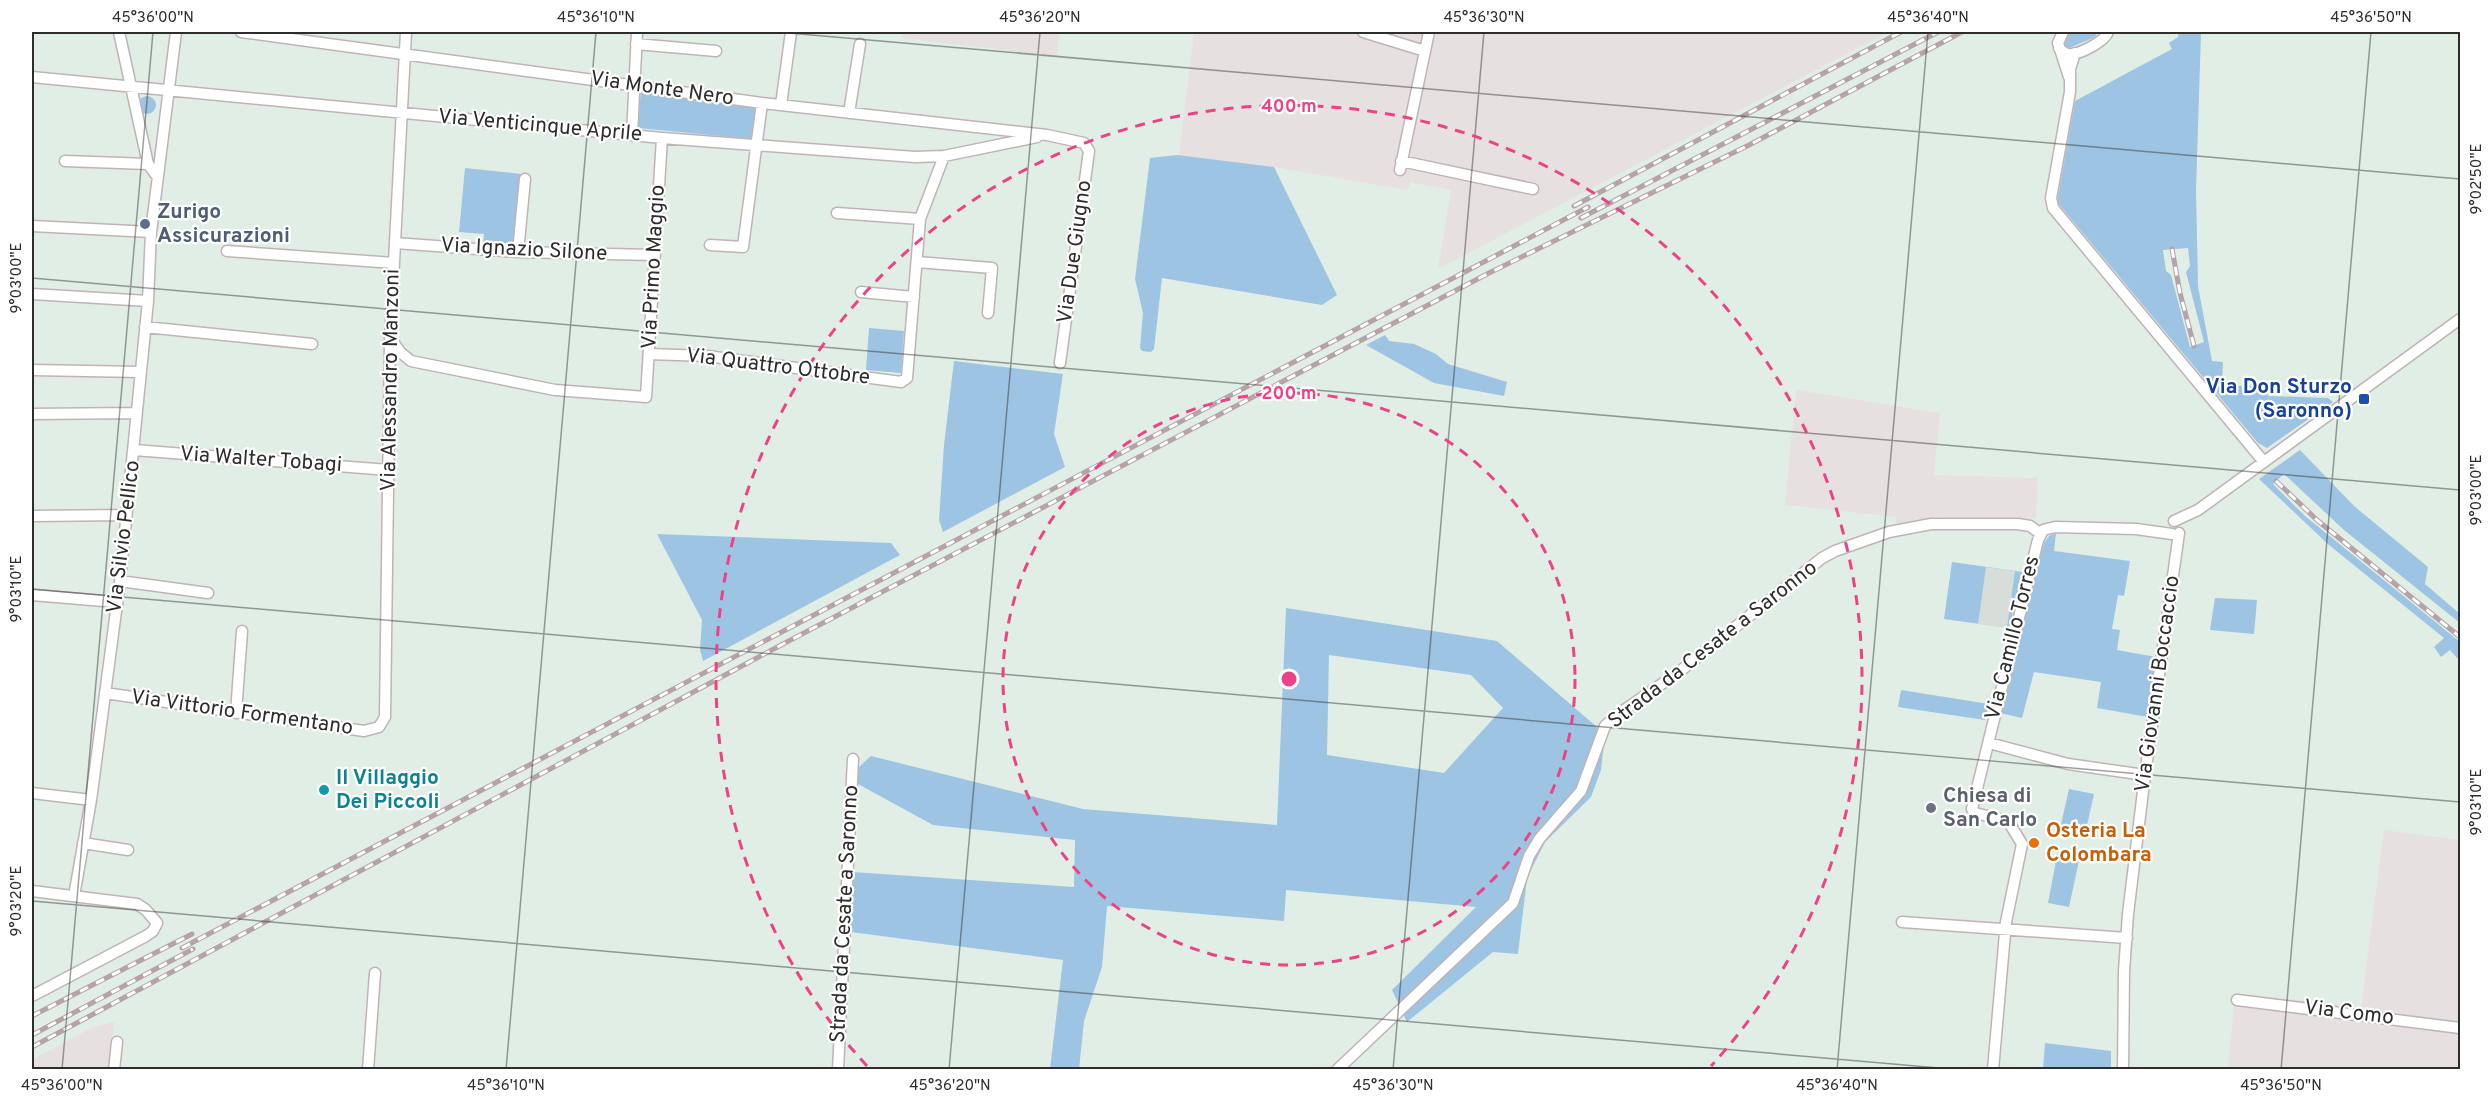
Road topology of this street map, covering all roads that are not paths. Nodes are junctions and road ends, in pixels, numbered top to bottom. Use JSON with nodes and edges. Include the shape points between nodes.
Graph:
{"nodes":[{"id":1,"x":119,"y":32,"type":"edge"},
{"id":2,"x":176,"y":32,"type":"edge"},
{"id":3,"x":241,"y":32,"type":"edge"},
{"id":4,"x":406,"y":32,"type":"edge"},
{"id":5,"x":637,"y":32,"type":"edge"},
{"id":6,"x":791,"y":32,"type":"edge"},
{"id":7,"x":1363,"y":32,"type":"edge"},
{"id":8,"x":1429,"y":32,"type":"edge"},
{"id":9,"x":2063,"y":32,"type":"edge"},
{"id":10,"x":2110,"y":33,"type":"edge"},
{"id":11,"x":636,"y":44,"type":"junction"},
{"id":12,"x":860,"y":44,"type":"dead end"},
{"id":13,"x":2059,"y":48,"type":"junction"},
{"id":14,"x":716,"y":51,"type":"dead end"},
{"id":15,"x":1425,"y":51,"type":"junction"},
{"id":16,"x":2075,"y":54,"type":"junction"},
{"id":17,"x":405,"y":55,"type":"junction"},
{"id":18,"x":32,"y":77,"type":"edge"},
{"id":19,"x":2070,"y":78,"type":"junction"},
{"id":20,"x":132,"y":86,"type":"junction"},
{"id":21,"x":634,"y":86,"type":"junction"},
{"id":22,"x":168,"y":90,"type":"junction"},
{"id":23,"x":762,"y":102,"type":"junction"},
{"id":24,"x":781,"y":105,"type":"junction"},
{"id":25,"x":402,"y":113,"type":"junction"},
{"id":26,"x":849,"y":113,"type":"junction"},
{"id":27,"x":632,"y":135,"type":"junction"},
{"id":28,"x":1047,"y":135,"type":"junction"},
{"id":29,"x":662,"y":138,"type":"junction"},
{"id":30,"x":1084,"y":142,"type":"joint"},
{"id":31,"x":756,"y":145,"type":"junction"},
{"id":32,"x":944,"y":156,"type":"junction"},
{"id":33,"x":65,"y":161,"type":"dead end"},
{"id":34,"x":148,"y":164,"type":"junction"},
{"id":35,"x":157,"y":176,"type":"junction"},
{"id":36,"x":525,"y":179,"type":"dead end"},
{"id":37,"x":1533,"y":189,"type":"dead end"},
{"id":38,"x":837,"y":213,"type":"dead end"},
{"id":39,"x":920,"y":219,"type":"junction"},
{"id":40,"x":32,"y":226,"type":"edge"},
{"id":41,"x":152,"y":232,"type":"junction"},
{"id":42,"x":395,"y":243,"type":"junction"},
{"id":43,"x":710,"y":245,"type":"dead end"},
{"id":44,"x":227,"y":251,"type":"dead end"},
{"id":45,"x":518,"y":252,"type":"junction"},
{"id":46,"x":653,"y":255,"type":"junction"},
{"id":47,"x":917,"y":262,"type":"junction"},
{"id":48,"x":394,"y":263,"type":"junction"},
{"id":49,"x":861,"y":292,"type":"dead end"},
{"id":50,"x":32,"y":294,"type":"edge"},
{"id":51,"x":914,"y":297,"type":"junction"},
{"id":52,"x":148,"y":301,"type":"junction"},
{"id":53,"x":988,"y":312,"type":"dead end"},
{"id":54,"x":2460,"y":319,"type":"edge"},
{"id":55,"x":145,"y":327,"type":"junction"},
{"id":56,"x":390,"y":339,"type":"junction"},
{"id":57,"x":312,"y":344,"type":"dead end"},
{"id":58,"x":649,"y":354,"type":"junction"},
{"id":59,"x":1060,"y":363,"type":"dead end"},
{"id":60,"x":32,"y":370,"type":"edge"},
{"id":61,"x":141,"y":372,"type":"junction"},
{"id":62,"x":136,"y":413,"type":"junction"},
{"id":63,"x":32,"y":414,"type":"edge"},
{"id":64,"x":134,"y":450,"type":"junction"},
{"id":65,"x":2264,"y":462,"type":"junction"},
{"id":66,"x":389,"y":470,"type":"junction"},
{"id":67,"x":125,"y":515,"type":"junction"},
{"id":68,"x":32,"y":516,"type":"edge"},
{"id":69,"x":2175,"y":529,"type":"junction"},
{"id":70,"x":2041,"y":534,"type":"junction"},
{"id":71,"x":120,"y":581,"type":"junction"},
{"id":72,"x":208,"y":593,"type":"dead end"},
{"id":73,"x":32,"y":595,"type":"edge"},
{"id":74,"x":116,"y":602,"type":"junction"},
{"id":75,"x":242,"y":631,"type":"dead end"},
{"id":76,"x":105,"y":693,"type":"junction"},
{"id":77,"x":236,"y":713,"type":"junction"},
{"id":78,"x":379,"y":727,"type":"joint"},
{"id":79,"x":1989,"y":743,"type":"junction"},
{"id":80,"x":853,"y":759,"type":"dead end"},
{"id":81,"x":2145,"y":775,"type":"junction"},
{"id":82,"x":32,"y":793,"type":"edge"},
{"id":83,"x":91,"y":800,"type":"junction"},
{"id":84,"x":83,"y":843,"type":"junction"},
{"id":85,"x":128,"y":850,"type":"dead end"},
{"id":86,"x":32,"y":891,"type":"edge"},
{"id":87,"x":74,"y":896,"type":"junction"},
{"id":88,"x":1902,"y":922,"type":"dead end"},
{"id":89,"x":2007,"y":931,"type":"junction"},
{"id":90,"x":2127,"y":938,"type":"junction"},
{"id":91,"x":375,"y":973,"type":"dead end"},
{"id":92,"x":32,"y":996,"type":"edge"},
{"id":93,"x":2237,"y":1000,"type":"dead end"},
{"id":94,"x":2460,"y":1028,"type":"edge"},
{"id":95,"x":117,"y":1042,"type":"dead end"},
{"id":96,"x":114,"y":1070,"type":"edge"},
{"id":97,"x":368,"y":1070,"type":"edge"},
{"id":98,"x":838,"y":1070,"type":"edge"},
{"id":99,"x":1337,"y":1070,"type":"edge"},
{"id":100,"x":1993,"y":1070,"type":"edge"},
{"id":101,"x":2123,"y":1070,"type":"edge"}],
"edges":[{"from":1,"to":20,"type":"street"},
{"from":2,"to":22,"type":"street","name":"Via Silvio Pellico"},
{"from":3,"to":17,"type":"street","name":"Via Monte Nero"},
{"from":4,"to":17,"type":"street","name":"Via Alessandro Manzoni"},
{"from":5,"to":11,"type":"street"},
{"from":6,"to":24,"type":"street"},
{"from":7,"to":15,"type":"street"},
{"from":8,"to":15,"type":"street"},
{"from":9,"to":13,"type":"street"},
{"from":10,"to":16,"type":"street"},
{"from":11,"to":14,"type":"street"},
{"from":11,"to":21,"type":"street"},
{"from":12,"to":26,"type":"street"},
{"from":13,"to":16,"type":"street"},
{"from":13,"to":19,"type":"street"},
{"from":15,"to":37,"type":"street","via":[[1400,166]]},
{"from":16,"to":19,"type":"street"},
{"from":17,"to":21,"type":"street","name":"Via Monte Nero"},
{"from":17,"to":25,"type":"street","name":"Via Alessandro Manzoni"},
{"from":18,"to":20,"type":"street","name":"Via Venticinque Aprile"},
{"from":19,"to":65,"type":"street","via":[[2051,198],[2053,208]]},
{"from":20,"to":22,"type":"street","name":"Via Venticinque Aprile"},
{"from":20,"to":34,"type":"street"},
{"from":21,"to":23,"type":"street","name":"Via Monte Nero"},
{"from":21,"to":27,"type":"street"},
{"from":22,"to":25,"type":"street","name":"Via Venticinque Aprile"},
{"from":22,"to":35,"type":"street","name":"Via Silvio Pellico"},
{"from":23,"to":24,"type":"street","name":"Via Monte Nero"},
{"from":23,"to":31,"type":"street"},
{"from":24,"to":26,"type":"street","name":"Via Monte Nero"},
{"from":25,"to":27,"type":"street","name":"Via Venticinque Aprile"},
{"from":25,"to":42,"type":"street","name":"Via Alessandro Manzoni"},
{"from":26,"to":28,"type":"street","name":"Via Monte Nero"},
{"from":27,"to":29,"type":"street","name":"Via Venticinque Aprile"},
{"from":28,"to":30,"type":"street","name":"Via Monte Nero"},
{"from":28,"to":32,"type":"street","name":"Via Venticinque Aprile"},
{"from":29,"to":31,"type":"street","name":"Via Venticinque Aprile"},
{"from":29,"to":46,"type":"street","name":"Via Primo Maggio"},
{"from":30,"to":59,"type":"street","name":"Via Due Giugno","via":[[1089,151]]},
{"from":31,"to":32,"type":"street","name":"Via Venticinque Aprile"},
{"from":31,"to":43,"type":"street","via":[[743,246]]},
{"from":32,"to":39,"type":"street"},
{"from":33,"to":34,"type":"street"},
{"from":34,"to":35,"type":"street"},
{"from":35,"to":41,"type":"street","name":"Via Silvio Pellico"},
{"from":36,"to":45,"type":"street"},
{"from":38,"to":39,"type":"street"},
{"from":39,"to":47,"type":"street"},
{"from":40,"to":41,"type":"street"},
{"from":41,"to":52,"type":"street","name":"Via Silvio Pellico"},
{"from":42,"to":45,"type":"street","name":"Via Ignazio Silone"},
{"from":42,"to":48,"type":"street","name":"Via Alessandro Manzoni"},
{"from":44,"to":48,"type":"street"},
{"from":45,"to":46,"type":"street","name":"Via Ignazio Silone"},
{"from":46,"to":58,"type":"street","name":"Via Primo Maggio"},
{"from":47,"to":51,"type":"street"},
{"from":47,"to":53,"type":"street","via":[[992,268]]},
{"from":48,"to":56,"type":"street","name":"Via Alessandro Manzoni"},
{"from":49,"to":51,"type":"street"},
{"from":50,"to":52,"type":"street"},
{"from":51,"to":58,"type":"street","name":"Via Quattro Ottobre","via":[[907,378],[901,382],[707,356]]},
{"from":52,"to":55,"type":"street","name":"Via Silvio Pellico"},
{"from":54,"to":65,"type":"street"},
{"from":55,"to":57,"type":"street"},
{"from":55,"to":61,"type":"street","name":"Via Silvio Pellico"},
{"from":56,"to":58,"type":"street","name":"Via Primo Maggio","via":[[411,361],[555,390],[646,397]]},
{"from":56,"to":66,"type":"street","name":"Via Alessandro Manzoni"},
{"from":60,"to":61,"type":"street"},
{"from":61,"to":62,"type":"street","name":"Via Silvio Pellico"},
{"from":62,"to":63,"type":"street"},
{"from":62,"to":64,"type":"street","name":"Via Silvio Pellico"},
{"from":64,"to":66,"type":"street","name":"Via Walter Tobagi"},
{"from":64,"to":67,"type":"street","name":"Via Silvio Pellico"},
{"from":65,"to":69,"type":"street"},
{"from":66,"to":78,"type":"street","name":"Via Alessandro Manzoni","via":[[386,709]]},
{"from":67,"to":68,"type":"street"},
{"from":67,"to":71,"type":"street","name":"Via Silvio Pellico"},
{"from":69,"to":70,"type":"street","via":[[2055,527]]},
{"from":69,"to":81,"type":"street","name":"Via Giovanni Boccaccio","via":[[2177,549]]},
{"from":70,"to":79,"type":"street","name":"Via Camillo Torres"},
{"from":70,"to":99,"type":"street","name":"Strada da Cesate a Saronno","via":[[2018,524],[1931,524],[1889,532],[1822,558],[1679,672],[1610,721],[1581,791],[1529,856],[1513,903]]},
{"from":71,"to":72,"type":"street"},
{"from":71,"to":74,"type":"street","name":"Via Silvio Pellico"},
{"from":73,"to":74,"type":"street"},
{"from":74,"to":76,"type":"street","name":"Via Silvio Pellico"},
{"from":75,"to":77,"type":"street"},
{"from":76,"to":77,"type":"street","name":"Via Vittorio Formentano"},
{"from":76,"to":83,"type":"street","name":"Via Silvio Pellico"},
{"from":77,"to":78,"type":"street","name":"Via Vittorio Formentano","via":[[364,731]]},
{"from":79,"to":81,"type":"street","via":[[2078,766]]},
{"from":79,"to":89,"type":"street","name":"Via Camillo Torres","via":[[1972,809],[2008,821],[2022,844]]},
{"from":80,"to":98,"type":"street","name":"Strada da Cesate a Saronno"},
{"from":81,"to":90,"type":"street","name":"Via Giovanni Boccaccio"},
{"from":82,"to":83,"type":"street"},
{"from":83,"to":84,"type":"street","name":"Via Silvio Pellico"},
{"from":84,"to":85,"type":"street"},
{"from":84,"to":87,"type":"street","name":"Via Silvio Pellico"},
{"from":86,"to":87,"type":"street"},
{"from":87,"to":92,"type":"street","via":[[137,904],[157,923],[146,936]]},
{"from":88,"to":89,"type":"street"},
{"from":89,"to":90,"type":"street"},
{"from":89,"to":100,"type":"street"},
{"from":90,"to":101,"type":"street","name":"Via Giovanni Boccaccio"},
{"from":91,"to":97,"type":"street"},
{"from":93,"to":94,"type":"street","name":"Via Como"},
{"from":95,"to":96,"type":"street"}]}
